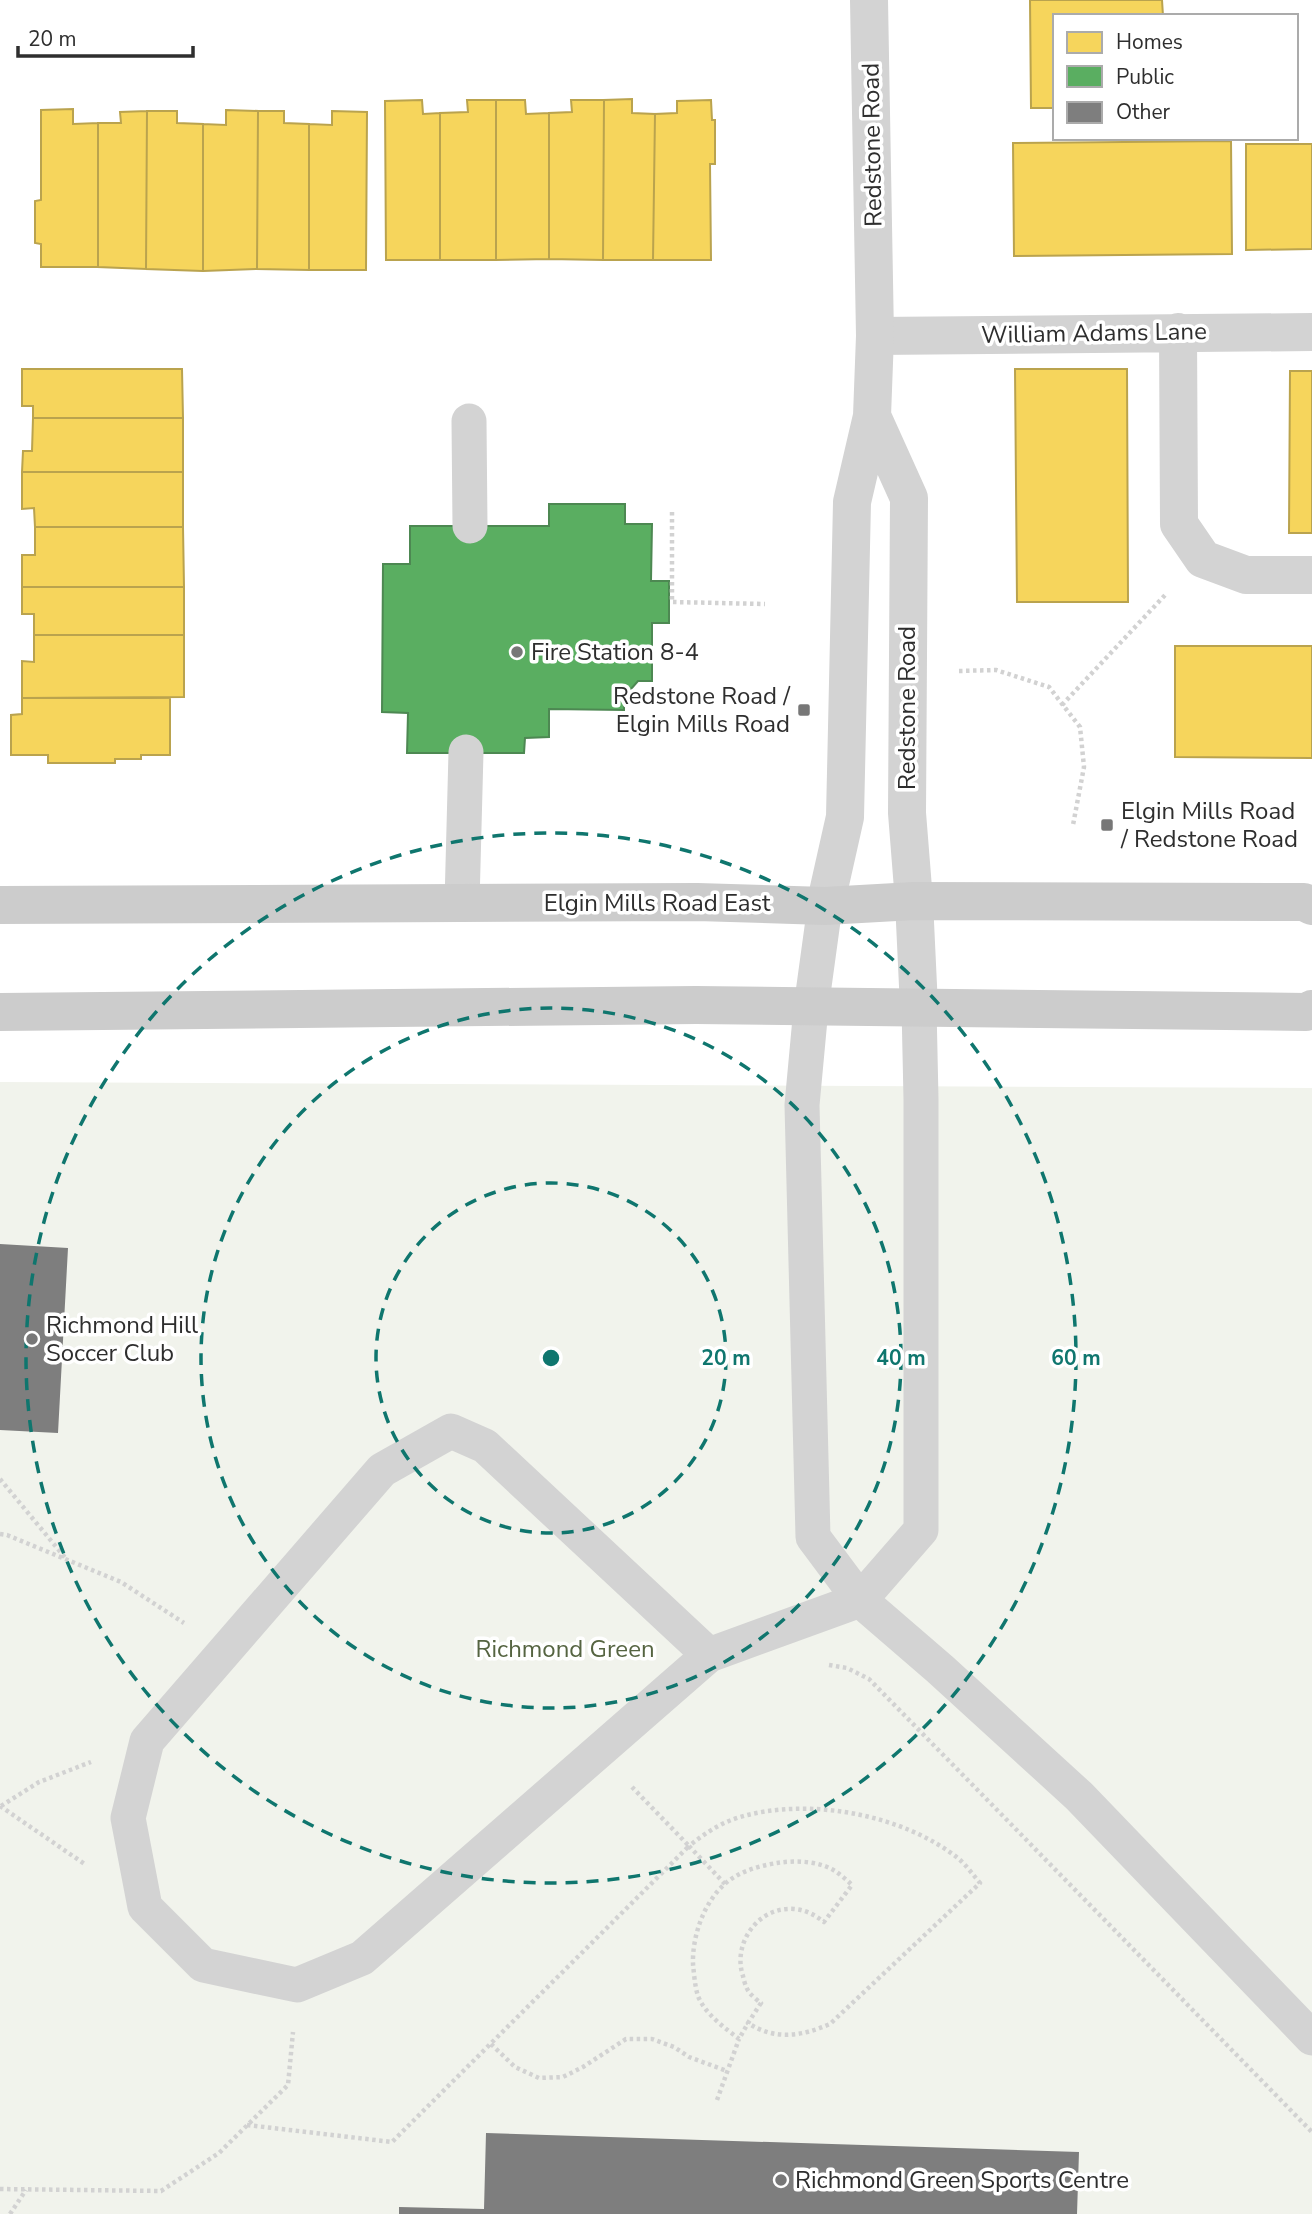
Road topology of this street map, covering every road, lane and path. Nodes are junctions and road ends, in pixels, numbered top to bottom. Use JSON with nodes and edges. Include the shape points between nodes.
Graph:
{"nodes":[{"id":1,"x":869,"y":0,"type":"edge"},
{"id":2,"x":1178,"y":332,"type":"junction"},
{"id":3,"x":1312,"y":332,"type":"edge"},
{"id":4,"x":875,"y":336,"type":"junction"},
{"id":5,"x":872,"y":416,"type":"junction"},
{"id":6,"x":469,"y":421,"type":"dead end"},
{"id":7,"x":672,"y":512,"type":"dead end"},
{"id":8,"x":470,"y":526,"type":"dead end"},
{"id":9,"x":1312,"y":575,"type":"edge"},
{"id":10,"x":1168,"y":592,"type":"dead end"},
{"id":11,"x":765,"y":604,"type":"dead end"},
{"id":12,"x":960,"y":671,"type":"dead end"},
{"id":13,"x":1062,"y":705,"type":"junction"},
{"id":14,"x":466,"y":752,"type":"dead end"},
{"id":15,"x":1073,"y":825,"type":"dead end"},
{"id":16,"x":914,"y":901,"type":"junction"},
{"id":17,"x":462,"y":902,"type":"junction"},
{"id":18,"x":0,"y":905,"type":"edge"},
{"id":19,"x":825,"y":905,"type":"junction"},
{"id":20,"x":1312,"y":906,"type":"edge"},
{"id":21,"x":919,"y":1007,"type":"junction"},
{"id":22,"x":811,"y":1008,"type":"junction"},
{"id":23,"x":1312,"y":1009,"type":"edge"},
{"id":24,"x":0,"y":1012,"type":"edge"},
{"id":25,"x":0,"y":1479,"type":"edge"},
{"id":26,"x":0,"y":1534,"type":"edge"},
{"id":27,"x":68,"y":1561,"type":"junction"},
{"id":28,"x":860,"y":1600,"type":"junction"},
{"id":29,"x":226,"y":1651,"type":"junction"},
{"id":30,"x":709,"y":1655,"type":"junction"},
{"id":31,"x":818,"y":1664,"type":"dead end"},
{"id":32,"x":147,"y":1741,"type":"junction"},
{"id":33,"x":629,"y":1784,"type":"dead end"},
{"id":34,"x":0,"y":1806,"type":"edge"},
{"id":35,"x":688,"y":1846,"type":"junction"},
{"id":36,"x":726,"y":1884,"type":"junction"},
{"id":37,"x":145,"y":1908,"type":"junction"},
{"id":38,"x":297,"y":1985,"type":"junction"},
{"id":39,"x":748,"y":2023,"type":"junction"},
{"id":40,"x":1312,"y":2038,"type":"edge"},
{"id":41,"x":739,"y":2039,"type":"junction"},
{"id":42,"x":491,"y":2044,"type":"junction"},
{"id":43,"x":727,"y":2071,"type":"junction"},
{"id":44,"x":717,"y":2100,"type":"dead end"},
{"id":45,"x":247,"y":2125,"type":"junction"},
{"id":46,"x":1312,"y":2132,"type":"edge"},
{"id":47,"x":0,"y":2189,"type":"edge"},
{"id":48,"x":26,"y":2189,"type":"junction"},
{"id":49,"x":10,"y":2214,"type":"edge"}],
"edges":[{"from":1,"to":4,"type":"street","name":"Redstone Road"},
{"from":2,"to":3,"type":"street","name":"William Adams Lane"},
{"from":2,"to":4,"type":"street","name":"William Adams Lane"},
{"from":2,"to":9,"type":"street","via":[[1179,524],[1203,559],[1246,575]]},
{"from":4,"to":5,"type":"street","name":"Redstone Road"},
{"from":5,"to":16,"type":"street","name":"Redstone Road","via":[[909,498],[907,813]]},
{"from":5,"to":19,"type":"street","name":"Redstone Road","via":[[852,502],[845,817]]},
{"from":6,"to":8,"type":"lane"},
{"from":7,"to":11,"type":"path","via":[[672,602]]},
{"from":10,"to":13,"type":"path"},
{"from":12,"to":13,"type":"path","via":[[996,670],[1049,687]]},
{"from":13,"to":15,"type":"path","via":[[1080,727],[1084,767]]},
{"from":14,"to":17,"type":"lane"},
{"from":16,"to":19,"type":"main road","name":"Elgin Mills Road East"},
{"from":16,"to":20,"type":"main road","name":"Elgin Mills Road East","via":[[1304,902]]},
{"from":16,"to":21,"type":"street","name":"Redstone Road"},
{"from":17,"to":18,"type":"main road","name":"Elgin Mills Road East"},
{"from":17,"to":19,"type":"main road","name":"Elgin Mills Road East"},
{"from":19,"to":22,"type":"lane"},
{"from":21,"to":22,"type":"main road"},
{"from":21,"to":23,"type":"main road"},
{"from":21,"to":28,"type":"lane","via":[[920,1530]]},
{"from":22,"to":24,"type":"main road","via":[[696,1005]]},
{"from":22,"to":28,"type":"lane","via":[[802,1105],[813,1537]]},
{"from":25,"to":27,"type":"path"},
{"from":26,"to":27,"type":"path"},
{"from":27,"to":29,"type":"path","via":[[121,1582]]},
{"from":28,"to":30,"type":"lane"},
{"from":28,"to":40,"type":"lane","via":[[1079,1796]]},
{"from":29,"to":30,"type":"lane","via":[[382,1470],[451,1431],[485,1446]]},
{"from":29,"to":32,"type":"lane"},
{"from":30,"to":38,"type":"lane","via":[[362,1958]]},
{"from":31,"to":46,"type":"path","via":[[847,1668],[869,1679]]},
{"from":32,"to":34,"type":"path","via":[[39,1782]]},
{"from":32,"to":37,"type":"lane","via":[[128,1818]]},
{"from":33,"to":35,"type":"path"},
{"from":34,"to":37,"type":"path"},
{"from":35,"to":36,"type":"path"},
{"from":35,"to":39,"type":"path","via":[[711,1829],[738,1818],[774,1810],[837,1811],[870,1817],[933,1842],[960,1860],[980,1883],[831,2024],[794,2036],[760,2031]]},
{"from":35,"to":42,"type":"path"},
{"from":36,"to":39,"type":"path","via":[[745,1871],[789,1861],[834,1870],[852,1885],[824,1922],[813,1913],[793,1908],[770,1913],[752,1926],[741,1947],[740,1970],[748,1991],[761,2003]]},
{"from":36,"to":41,"type":"path","via":[[716,1892],[698,1926],[694,1973],[698,1996],[708,2012]]},
{"from":37,"to":38,"type":"lane","via":[[203,1965]]},
{"from":38,"to":45,"type":"path","via":[[288,2085]]},
{"from":39,"to":41,"type":"path"},
{"from":41,"to":43,"type":"path"},
{"from":42,"to":43,"type":"path","via":[[515,2067],[539,2078],[564,2077],[626,2039],[652,2039]]},
{"from":42,"to":45,"type":"path","via":[[392,2142]]},
{"from":43,"to":44,"type":"path"},
{"from":45,"to":48,"type":"path","via":[[219,2153],[161,2191]]},
{"from":47,"to":48,"type":"path"},
{"from":48,"to":49,"type":"path"}]}
